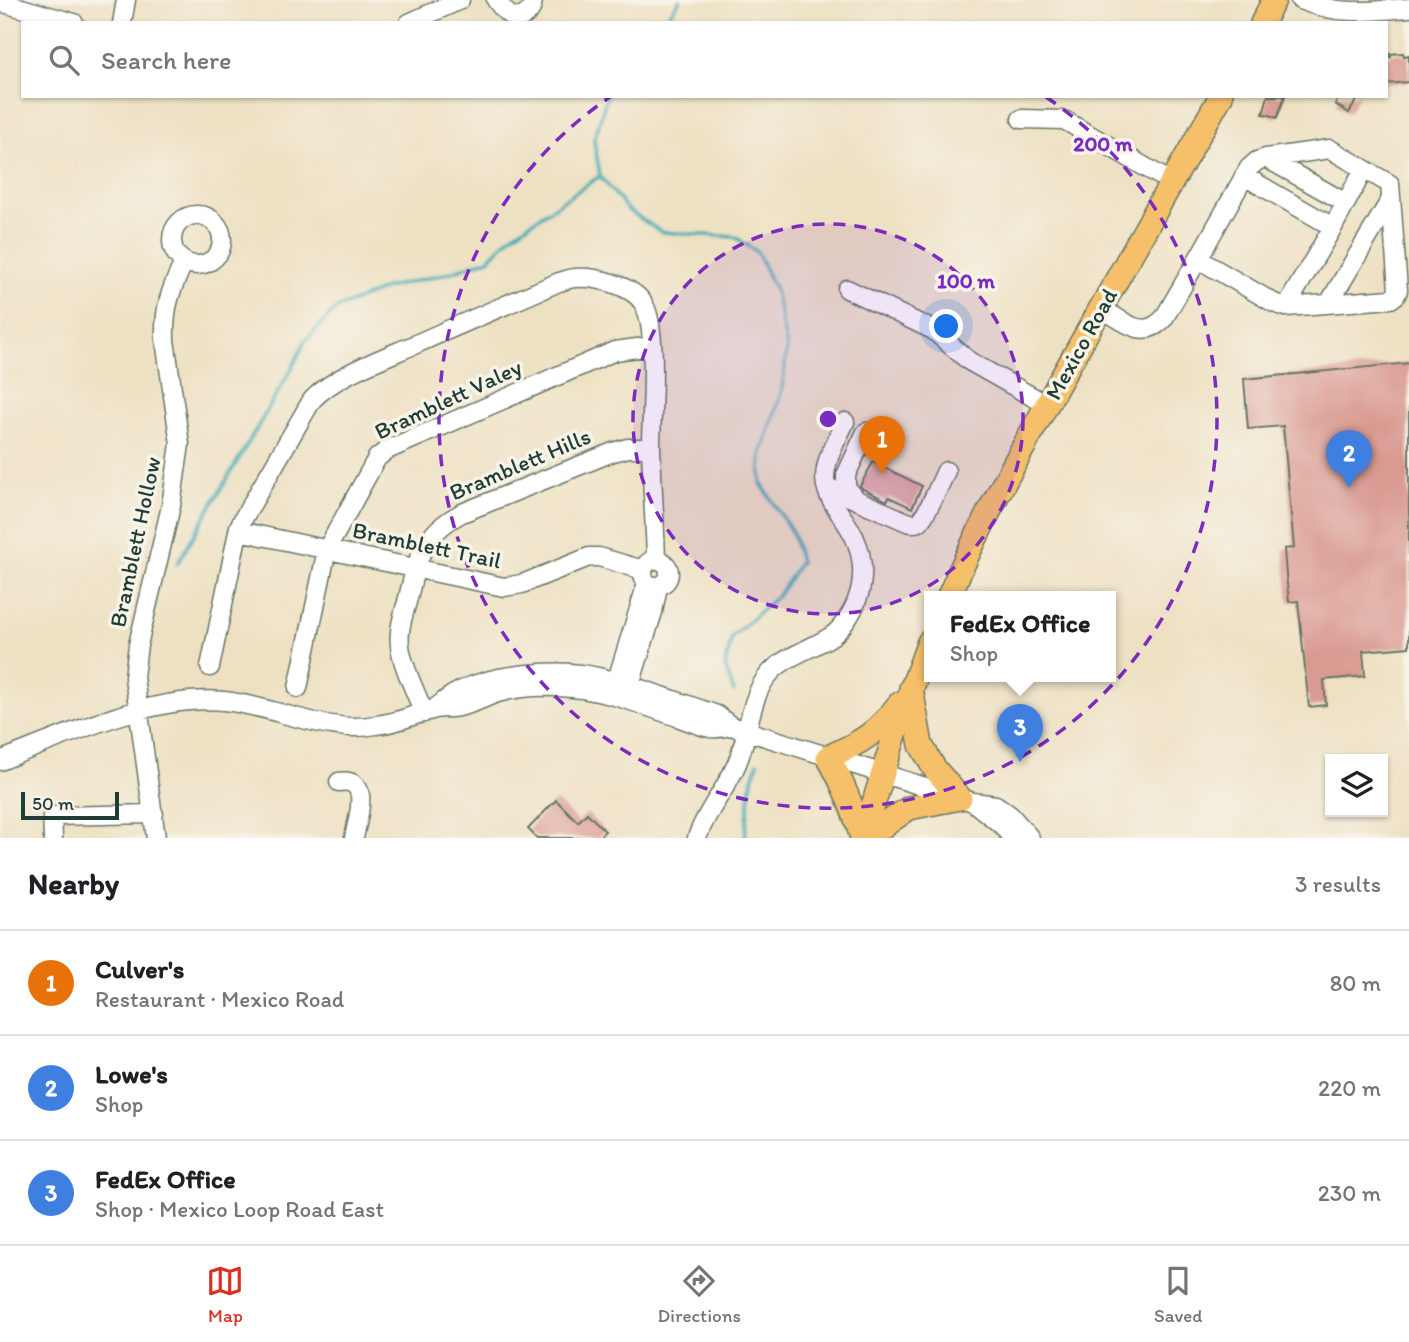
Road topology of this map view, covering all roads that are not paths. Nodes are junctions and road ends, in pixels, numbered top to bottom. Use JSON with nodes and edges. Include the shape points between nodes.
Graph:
{"nodes":[{"id":1,"x":126,"y":0,"type":"edge"},
{"id":2,"x":460,"y":0,"type":"edge"},
{"id":3,"x":496,"y":0,"type":"edge"},
{"id":4,"x":533,"y":0,"type":"edge"},
{"id":5,"x":1274,"y":0,"type":"edge"},
{"id":6,"x":1300,"y":0,"type":"edge"},
{"id":7,"x":0,"y":2,"type":"edge"},
{"id":8,"x":1409,"y":8,"type":"edge"},
{"id":9,"x":67,"y":21,"type":"edge"},
{"id":10,"x":122,"y":21,"type":"edge"},
{"id":11,"x":413,"y":21,"type":"edge"},
{"id":12,"x":1263,"y":21,"type":"edge"},
{"id":13,"x":1220,"y":98,"type":"edge"},
{"id":14,"x":1020,"y":119,"type":"dead end"},
{"id":15,"x":1266,"y":158,"type":"junction"},
{"id":16,"x":1364,"y":169,"type":"junction"},
{"id":17,"x":1244,"y":176,"type":"junction"},
{"id":18,"x":1171,"y":182,"type":"junction"},
{"id":19,"x":1391,"y":199,"type":"junction"},
{"id":20,"x":1346,"y":202,"type":"junction"},
{"id":21,"x":1333,"y":227,"type":"junction"},
{"id":22,"x":1198,"y":259,"type":"junction"},
{"id":23,"x":184,"y":262,"type":"dead end"},
{"id":24,"x":847,"y":289,"type":"dead end"},
{"id":25,"x":1329,"y":303,"type":"junction"},
{"id":26,"x":1286,"y":307,"type":"junction"},
{"id":27,"x":1101,"y":308,"type":"junction"},
{"id":28,"x":652,"y":346,"type":"junction"},
{"id":29,"x":1047,"y":405,"type":"junction"},
{"id":30,"x":845,"y":422,"type":"dead end"},
{"id":31,"x":866,"y":432,"type":"dead end"},
{"id":32,"x":651,"y":448,"type":"junction"},
{"id":33,"x":946,"y":471,"type":"dead end"},
{"id":34,"x":827,"y":487,"type":"junction"},
{"id":35,"x":857,"y":500,"type":"junction"},
{"id":36,"x":239,"y":531,"type":"junction"},
{"id":37,"x":327,"y":549,"type":"junction"},
{"id":38,"x":415,"y":568,"type":"junction"},
{"id":39,"x":651,"y":575,"type":"junction"},
{"id":40,"x":951,"y":591,"type":"edge"},
{"id":41,"x":924,"y":655,"type":"edge"},
{"id":42,"x":211,"y":667,"type":"dead end"},
{"id":43,"x":298,"y":688,"type":"dead end"},
{"id":44,"x":911,"y":688,"type":"junction"},
{"id":45,"x":621,"y":691,"type":"junction"},
{"id":46,"x":137,"y":711,"type":"junction"},
{"id":47,"x":429,"y":711,"type":"junction"},
{"id":48,"x":739,"y":729,"type":"junction"},
{"id":49,"x":828,"y":757,"type":"junction"},
{"id":50,"x":0,"y":761,"type":"edge"},
{"id":51,"x":882,"y":773,"type":"junction"},
{"id":52,"x":339,"y":782,"type":"dead end"},
{"id":53,"x":966,"y":800,"type":"junction"},
{"id":54,"x":154,"y":814,"type":"junction"},
{"id":55,"x":53,"y":838,"type":"edge"},
{"id":56,"x":156,"y":838,"type":"edge"},
{"id":57,"x":354,"y":838,"type":"edge"},
{"id":58,"x":697,"y":838,"type":"edge"},
{"id":59,"x":864,"y":838,"type":"edge"},
{"id":60,"x":1012,"y":838,"type":"edge"},
{"id":61,"x":1030,"y":838,"type":"edge"}],
"edges":[{"from":1,"to":10,"type":"street"},
{"from":2,"to":11,"type":"street"},
{"from":3,"to":4,"type":"street","via":[[513,17],[527,14]]},
{"from":5,"to":12,"type":"main road"},
{"from":6,"to":8,"type":"street","via":[[1341,12]]},
{"from":7,"to":9,"type":"street"},
{"from":13,"to":18,"type":"main road","name":"Mexico Road"},
{"from":14,"to":18,"type":"street","via":[[1064,120]]},
{"from":15,"to":16,"type":"street","via":[[1330,149]]},
{"from":15,"to":17,"type":"street"},
{"from":15,"to":20,"type":"street"},
{"from":16,"to":19,"type":"street","via":[[1390,184]]},
{"from":16,"to":20,"type":"street"},
{"from":17,"to":21,"type":"street"},
{"from":17,"to":22,"type":"street"},
{"from":18,"to":27,"type":"main road","name":"Mexico Road"},
{"from":19,"to":25,"type":"street"},
{"from":19,"to":25,"type":"street","via":[[1398,290],[1391,299]]},
{"from":20,"to":21,"type":"street"},
{"from":21,"to":26,"type":"street"},
{"from":22,"to":26,"type":"street"},
{"from":22,"to":27,"type":"street","via":[[1158,326],[1140,329]]},
{"from":23,"to":46,"type":"street","name":"Bramblett Hollow","via":[[166,308],[165,324],[180,444],[171,506],[138,645],[134,677]]},
{"from":24,"to":29,"type":"street","via":[[933,330],[969,361]]},
{"from":25,"to":26,"type":"street"},
{"from":27,"to":29,"type":"main road","name":"Mexico Road"},
{"from":28,"to":32,"type":"street"},
{"from":28,"to":36,"type":"street","via":[[647,310],[635,293],[617,284],[575,278],[391,355],[332,382],[312,400]]},
{"from":28,"to":37,"type":"street","name":"Bramblett Valey","via":[[615,351],[387,450],[370,468]]},
{"from":29,"to":40,"type":"main road","name":"Mexico Road","via":[[998,492]]},
{"from":30,"to":34,"type":"street","via":[[828,460]]},
{"from":31,"to":35,"type":"street","via":[[846,475],[846,487]]},
{"from":32,"to":38,"type":"street","name":"Bramblett Hills","via":[[613,452],[446,521],[433,533]]},
{"from":32,"to":39,"type":"street"},
{"from":33,"to":35,"type":"street","via":[[920,521],[914,523]]},
{"from":34,"to":35,"type":"street"},
{"from":34,"to":48,"type":"street","via":[[858,546],[862,565],[857,601],[832,635],[804,649],[764,680]]},
{"from":36,"to":37,"type":"street","name":"Bramblett Trail"},
{"from":36,"to":42,"type":"street"},
{"from":37,"to":38,"type":"street","name":"Bramblett Trail"},
{"from":37,"to":43,"type":"street","name":"Bramblett Valey"},
{"from":38,"to":39,"type":"street","name":"Bramblett Trail","via":[[504,587],[599,557]]},
{"from":38,"to":47,"type":"street","name":"Bramblett Hills","via":[[400,645]]},
{"from":39,"to":45,"type":"street","via":[[653,612]]},
{"from":41,"to":44,"type":"main road"},
{"from":44,"to":49,"type":"main road","via":[[883,724]]},
{"from":44,"to":51,"type":"main road"},
{"from":44,"to":53,"type":"main road","via":[[921,745],[934,768]]},
{"from":45,"to":47,"type":"street","via":[[533,688]]},
{"from":45,"to":48,"type":"street","via":[[712,728]]},
{"from":46,"to":47,"type":"street","via":[[226,701],[340,727],[399,722]]},
{"from":46,"to":50,"type":"street"},
{"from":46,"to":54,"type":"street","name":"Bramblett Hollow"},
{"from":48,"to":49,"type":"street"},
{"from":48,"to":58,"type":"street","via":[[738,760]]},
{"from":49,"to":51,"type":"street"},
{"from":49,"to":59,"type":"main road"},
{"from":51,"to":53,"type":"street"},
{"from":51,"to":59,"type":"main road"},
{"from":52,"to":57,"type":"street","via":[[351,782],[360,793]]},
{"from":53,"to":59,"type":"main road","via":[[909,808]]},
{"from":53,"to":60,"type":"street","via":[[1003,826]]},
{"from":53,"to":61,"type":"street","via":[[996,805]]},
{"from":54,"to":55,"type":"street","via":[[52,816]]},
{"from":54,"to":56,"type":"street","name":"Bramblett Hollow"}]}
